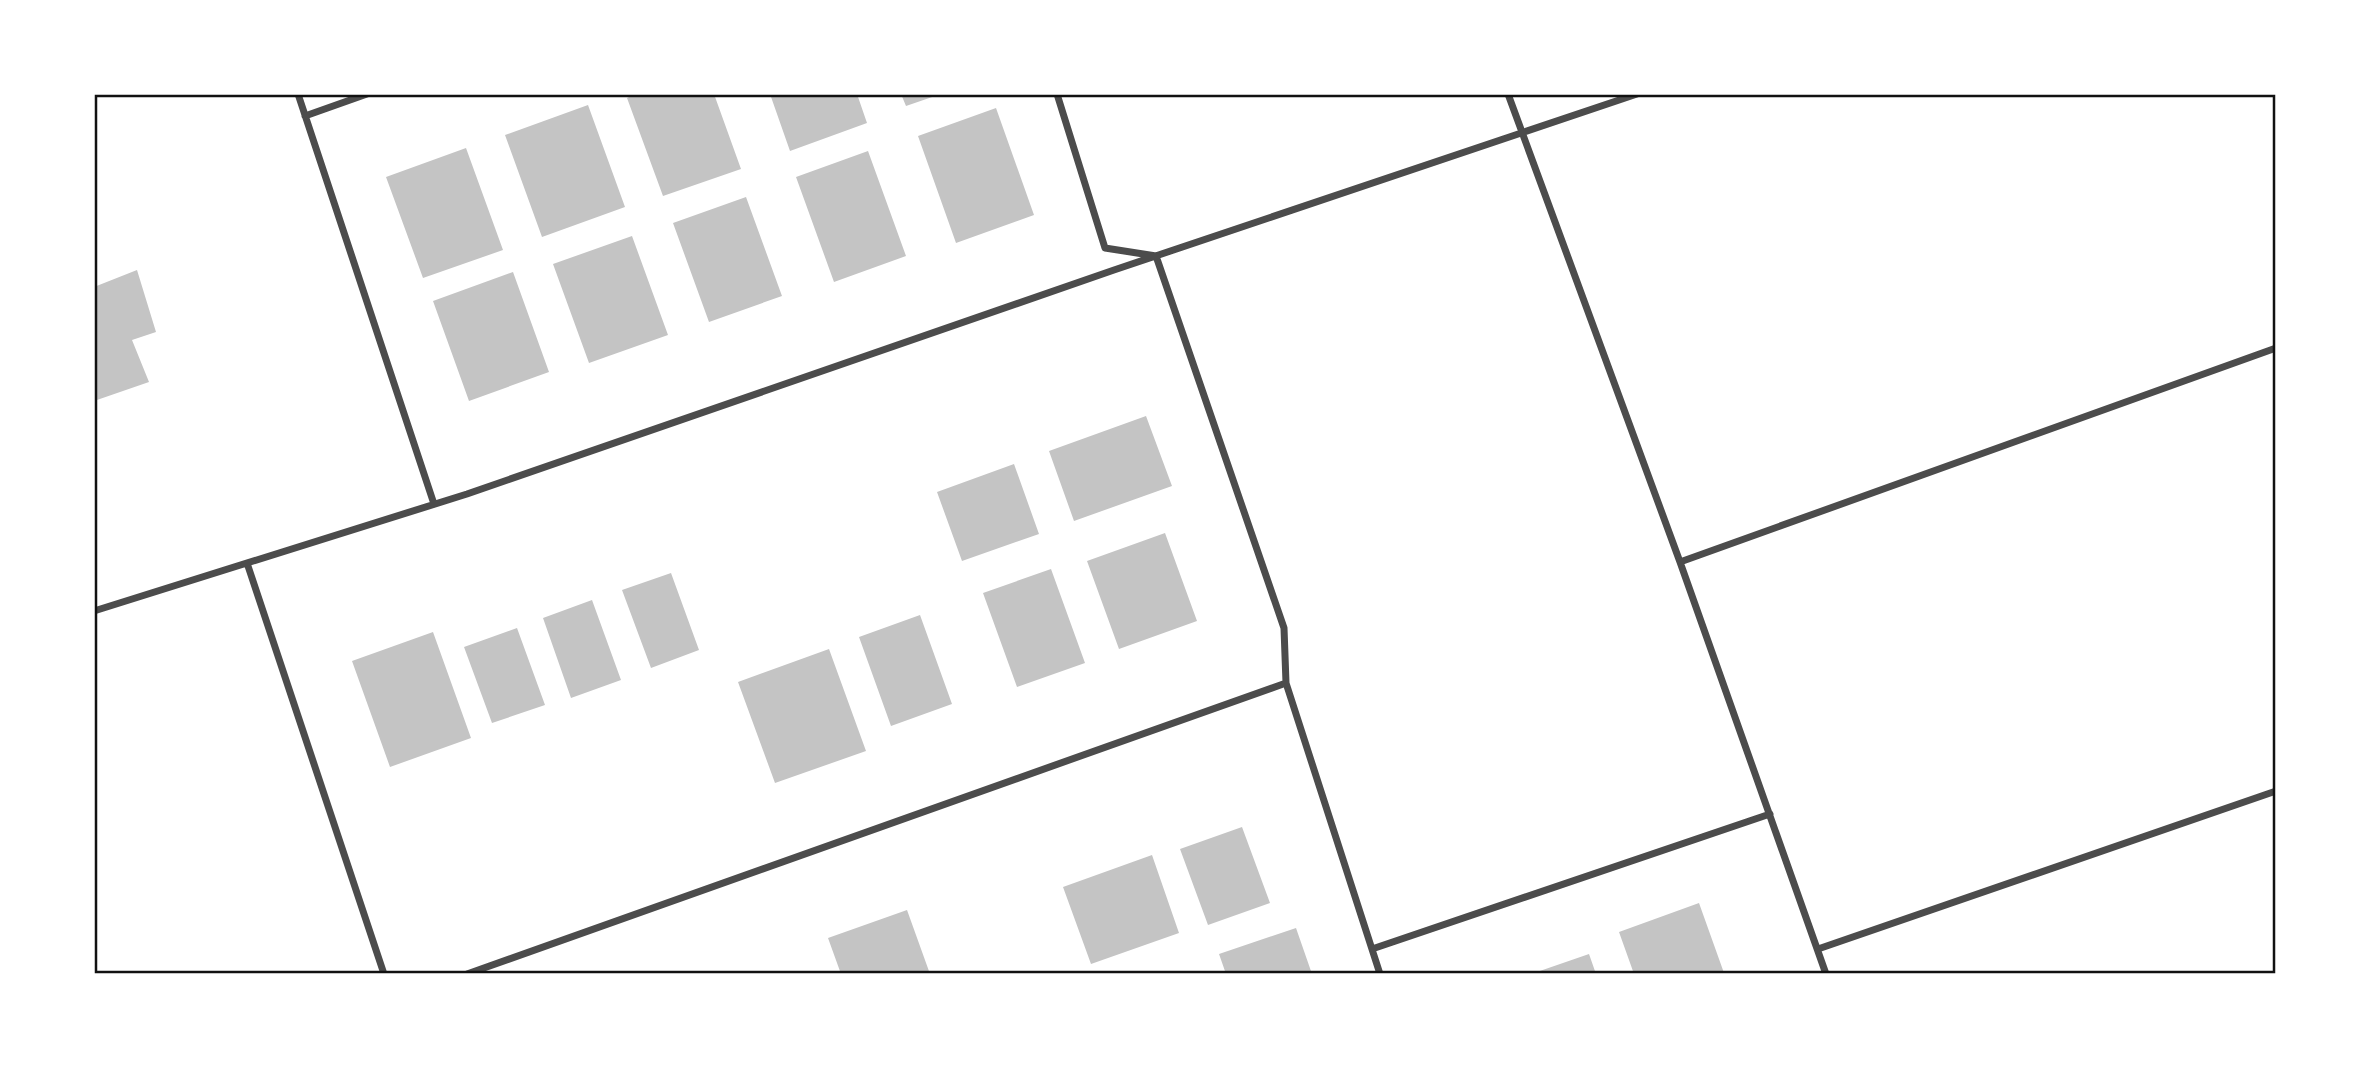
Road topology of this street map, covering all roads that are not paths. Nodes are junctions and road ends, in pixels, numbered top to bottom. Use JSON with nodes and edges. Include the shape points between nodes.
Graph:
{"nodes":[{"id":1,"x":299,"y":94,"type":"edge"},
{"id":2,"x":367,"y":94,"type":"edge"},
{"id":3,"x":1056,"y":94,"type":"edge"},
{"id":4,"x":1508,"y":94,"type":"edge"},
{"id":5,"x":1637,"y":94,"type":"edge"},
{"id":6,"x":305,"y":116,"type":"junction"},
{"id":7,"x":1522,"y":134,"type":"junction"},
{"id":8,"x":1156,"y":256,"type":"junction"},
{"id":9,"x":2276,"y":348,"type":"edge"},
{"id":10,"x":434,"y":504,"type":"junction"},
{"id":11,"x":1680,"y":562,"type":"junction"},
{"id":12,"x":247,"y":563,"type":"junction"},
{"id":13,"x":94,"y":611,"type":"edge"},
{"id":14,"x":1286,"y":682,"type":"junction"},
{"id":15,"x":2276,"y":791,"type":"edge"},
{"id":16,"x":1770,"y":814,"type":"junction"},
{"id":17,"x":1372,"y":949,"type":"junction"},
{"id":18,"x":1818,"y":949,"type":"junction"},
{"id":19,"x":384,"y":974,"type":"edge"},
{"id":20,"x":467,"y":974,"type":"edge"},
{"id":21,"x":1380,"y":974,"type":"edge"},
{"id":22,"x":1826,"y":974,"type":"edge"}],
"edges":[{"from":1,"to":6,"type":"street"},
{"from":2,"to":6,"type":"street"},
{"from":3,"to":8,"type":"street","via":[[1105,248]]},
{"from":4,"to":7,"type":"street"},
{"from":5,"to":7,"type":"street"},
{"from":6,"to":10,"type":"street"},
{"from":7,"to":8,"type":"street"},
{"from":7,"to":11,"type":"street"},
{"from":8,"to":10,"type":"street"},
{"from":8,"to":14,"type":"street","via":[[1284,628]]},
{"from":9,"to":11,"type":"street"},
{"from":10,"to":12,"type":"street"},
{"from":11,"to":16,"type":"street"},
{"from":12,"to":13,"type":"street"},
{"from":12,"to":19,"type":"street"},
{"from":14,"to":17,"type":"street"},
{"from":14,"to":20,"type":"street"},
{"from":15,"to":18,"type":"street"},
{"from":16,"to":17,"type":"street"},
{"from":16,"to":18,"type":"street"},
{"from":17,"to":21,"type":"street"},
{"from":18,"to":22,"type":"street"}]}
